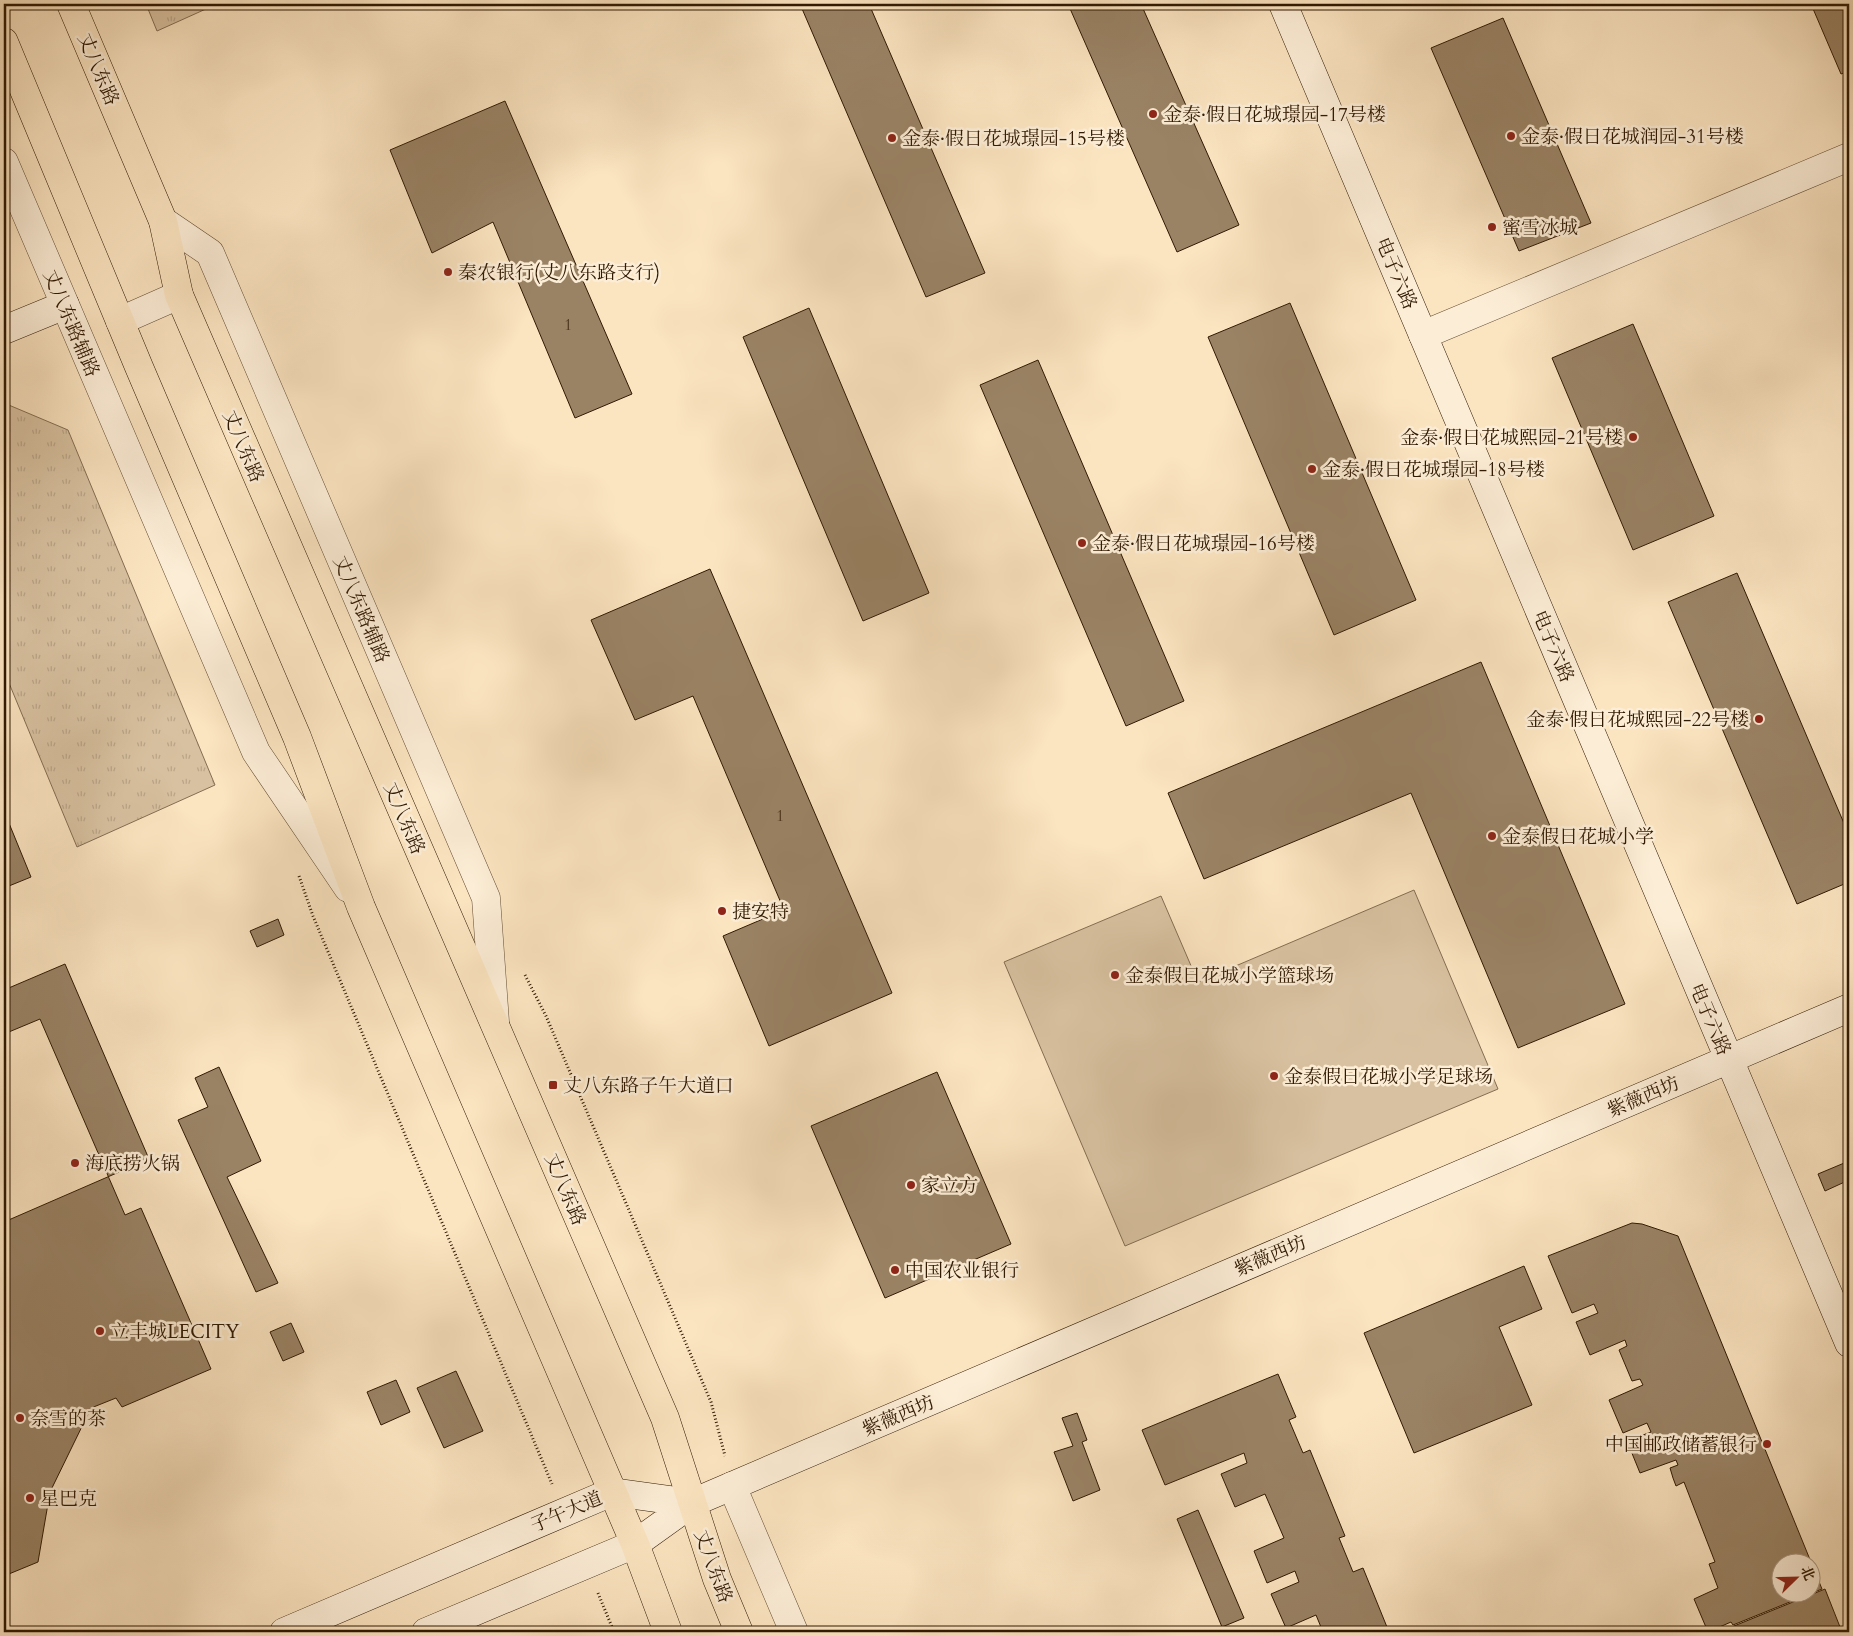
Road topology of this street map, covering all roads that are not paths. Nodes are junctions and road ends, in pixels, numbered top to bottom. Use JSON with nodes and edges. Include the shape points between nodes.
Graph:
{"nodes":[{"id":1,"x":71,"y":4,"type":"edge"},
{"id":2,"x":1283,"y":4,"type":"edge"},
{"id":3,"x":4,"y":42,"type":"edge"},
{"id":4,"x":1849,"y":157,"type":"edge"},
{"id":5,"x":4,"y":162,"type":"edge"},
{"id":6,"x":163,"y":221,"type":"junction"},
{"id":7,"x":179,"y":295,"type":"junction"},
{"id":8,"x":65,"y":305,"type":"junction"},
{"id":9,"x":120,"y":321,"type":"junction"},
{"id":10,"x":4,"y":330,"type":"edge"},
{"id":11,"x":1423,"y":335,"type":"junction"},
{"id":12,"x":361,"y":908,"type":"junction"},
{"id":13,"x":1849,"y":1008,"type":"edge"},
{"id":14,"x":496,"y":1026,"type":"junction"},
{"id":15,"x":1728,"y":1059,"type":"junction"},
{"id":16,"x":1849,"y":1343,"type":"edge"},
{"id":17,"x":732,"y":1486,"type":"junction"},
{"id":18,"x":612,"y":1492,"type":"junction"},
{"id":19,"x":692,"y":1503,"type":"junction"},
{"id":20,"x":635,"y":1544,"type":"junction"},
{"id":21,"x":284,"y":1632,"type":"edge"},
{"id":22,"x":426,"y":1632,"type":"edge"},
{"id":23,"x":668,"y":1632,"type":"edge"},
{"id":24,"x":739,"y":1632,"type":"edge"},
{"id":25,"x":794,"y":1632,"type":"edge"}],
"edges":[{"from":1,"to":6,"type":"main road","name":"丈八东路"},
{"from":2,"to":11,"type":"street","name":"电子六路"},
{"from":3,"to":9,"type":"main road"},
{"from":4,"to":11,"type":"street"},
{"from":5,"to":8,"type":"street","name":"丈八东路辅路"},
{"from":6,"to":7,"type":"main road","name":"丈八东路"},
{"from":6,"to":14,"type":"street","name":"丈八东路辅路","via":[[210,254],[486,898]]},
{"from":7,"to":9,"type":"street"},
{"from":7,"to":14,"type":"main road","name":"丈八东路"},
{"from":8,"to":10,"type":"street"},
{"from":8,"to":12,"type":"street","name":"丈八东路辅路","via":[[256,752]]},
{"from":9,"to":12,"type":"main road","via":[[297,737]]},
{"from":11,"to":15,"type":"street","name":"电子六路"},
{"from":12,"to":18,"type":"main road"},
{"from":13,"to":15,"type":"street","name":"紫薇西坊"},
{"from":14,"to":19,"type":"main road","name":"丈八东路","via":[[665,1418]]},
{"from":15,"to":16,"type":"street","name":"电子六路"},
{"from":15,"to":17,"type":"street","name":"紫薇西坊"},
{"from":17,"to":19,"type":"street","name":"紫薇西坊"},
{"from":17,"to":25,"type":"street"},
{"from":18,"to":19,"type":"street","name":"子午大道"},
{"from":18,"to":20,"type":"main road"},
{"from":18,"to":21,"type":"street","name":"子午大道"},
{"from":19,"to":20,"type":"street"},
{"from":19,"to":24,"type":"main road","name":"丈八东路","via":[[717,1579]]},
{"from":20,"to":22,"type":"street"},
{"from":20,"to":23,"type":"main road"}]}
